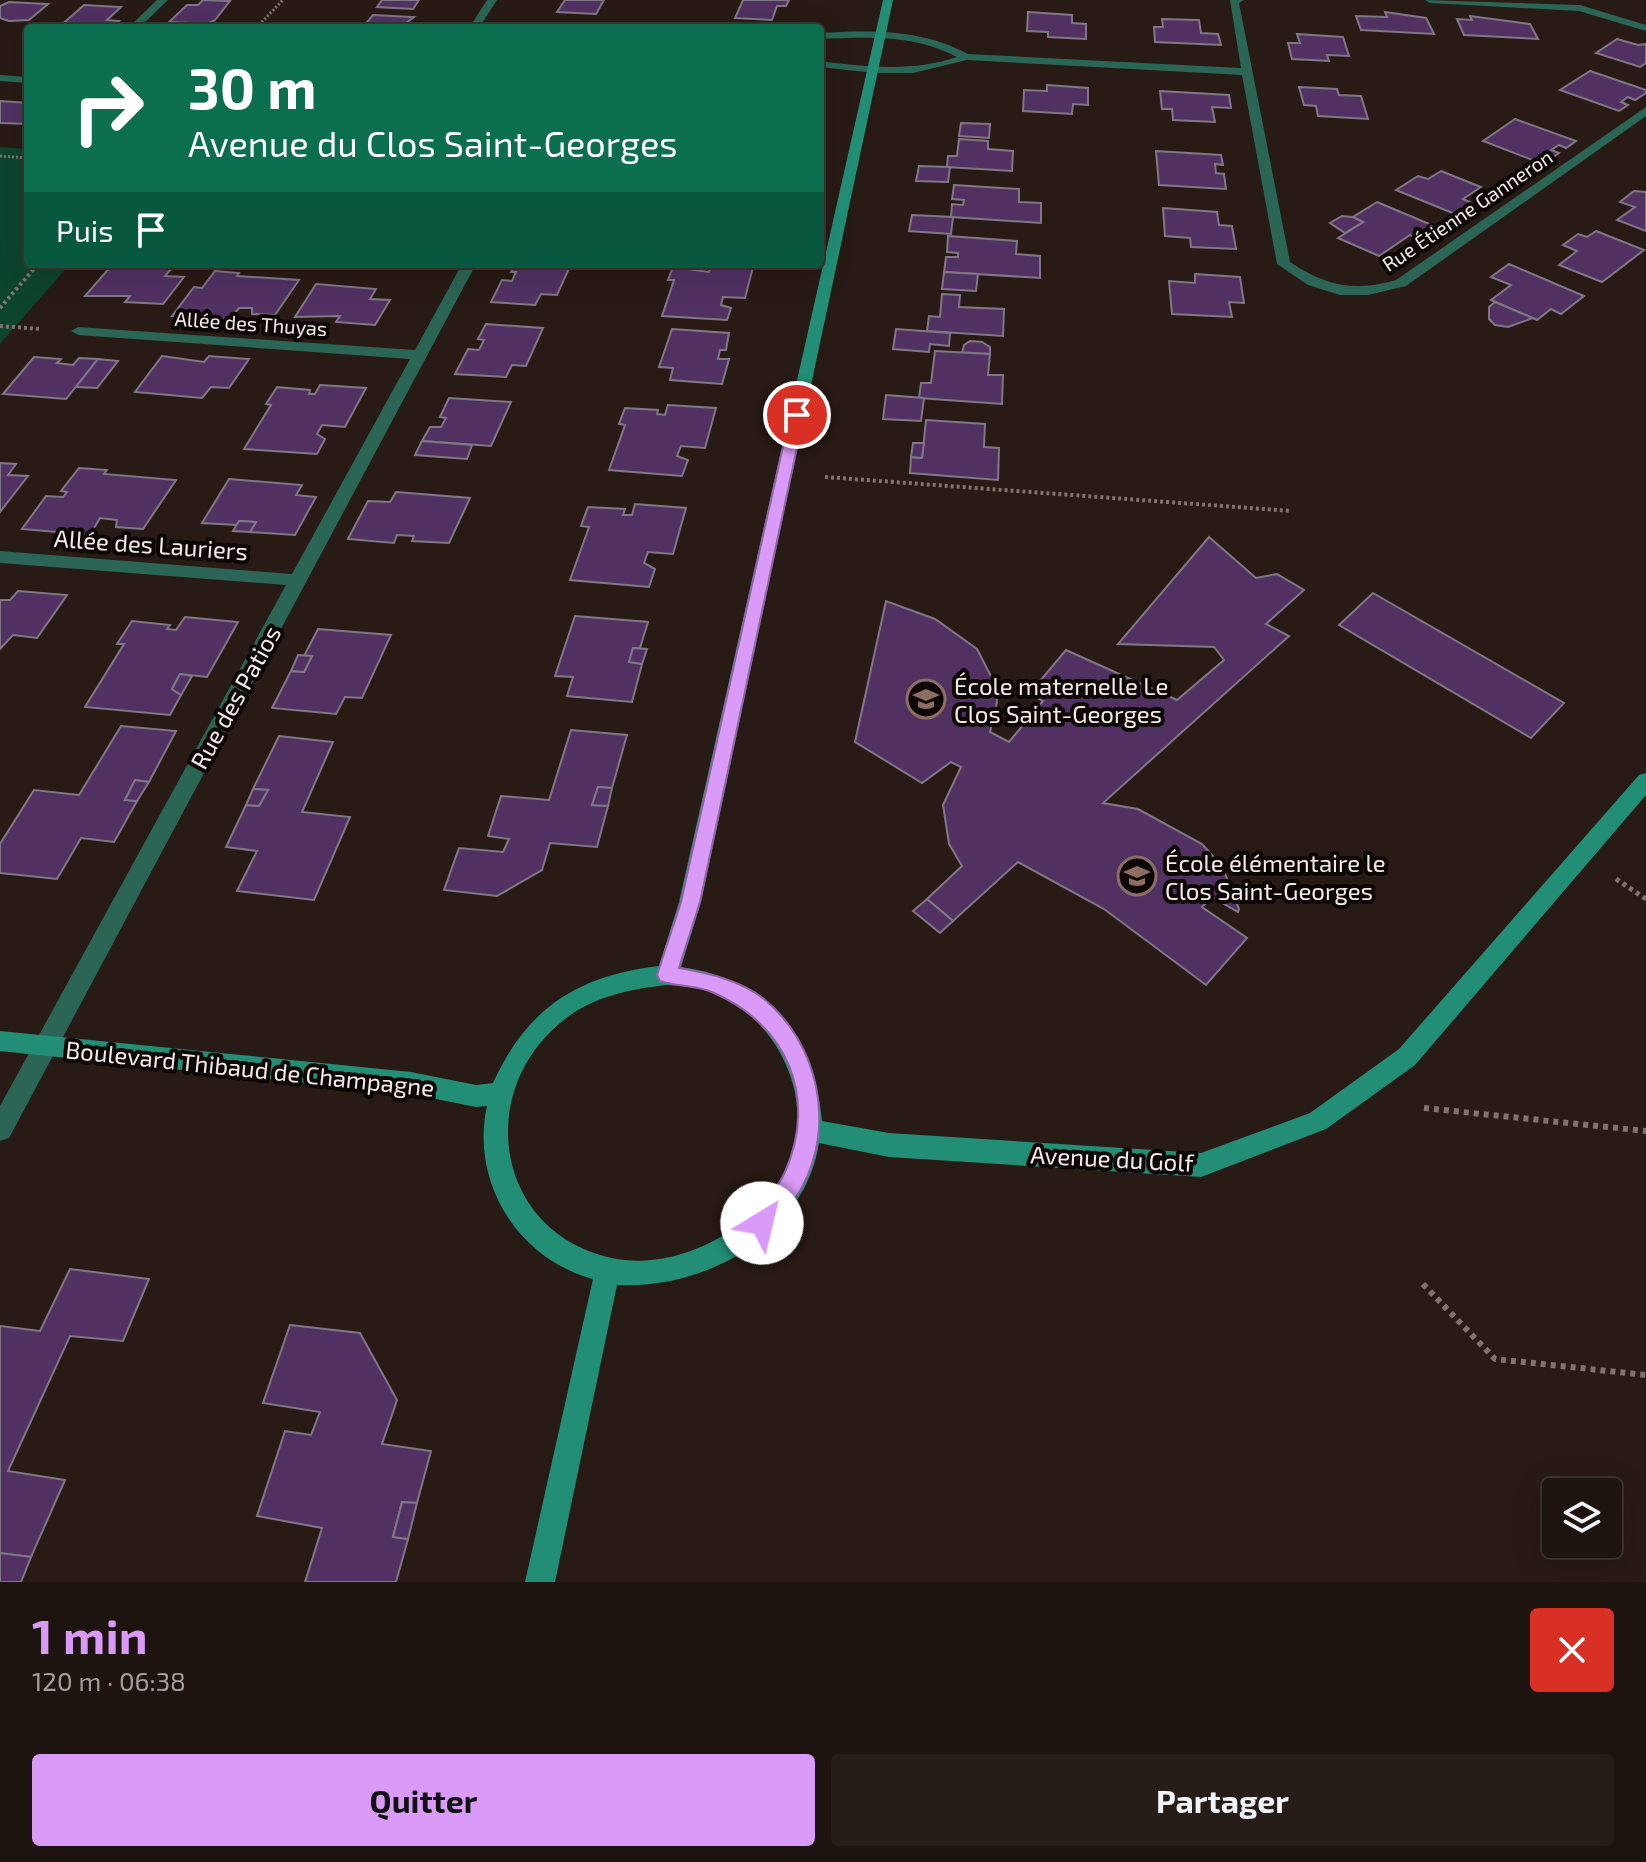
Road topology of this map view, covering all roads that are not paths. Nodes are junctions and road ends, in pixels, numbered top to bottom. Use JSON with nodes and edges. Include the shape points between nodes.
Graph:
{"nodes":[{"id":1,"x":163,"y":0,"type":"edge"},
{"id":2,"x":492,"y":0,"type":"edge"},
{"id":3,"x":888,"y":0,"type":"edge"},
{"id":4,"x":1239,"y":0,"type":"edge"},
{"id":5,"x":1430,"y":0,"type":"edge"},
{"id":6,"x":137,"y":24,"type":"edge"},
{"id":7,"x":477,"y":24,"type":"edge"},
{"id":8,"x":1646,"y":28,"type":"edge"},
{"id":9,"x":824,"y":36,"type":"edge"},
{"id":10,"x":880,"y":36,"type":"junction"},
{"id":11,"x":966,"y":57,"type":"junction"},
{"id":12,"x":824,"y":64,"type":"edge"},
{"id":13,"x":873,"y":68,"type":"junction"},
{"id":14,"x":1245,"y":72,"type":"junction"},
{"id":15,"x":0,"y":78,"type":"edge"},
{"id":16,"x":24,"y":80,"type":"edge"},
{"id":17,"x":1646,"y":111,"type":"edge"},
{"id":18,"x":467,"y":268,"type":"edge"},
{"id":19,"x":78,"y":331,"type":"dead end"},
{"id":20,"x":421,"y":355,"type":"junction"},
{"id":21,"x":0,"y":557,"type":"edge"},
{"id":22,"x":299,"y":580,"type":"junction"},
{"id":23,"x":1646,"y":781,"type":"edge"},
{"id":24,"x":667,"y":975,"type":"junction"},
{"id":25,"x":0,"y":1041,"type":"edge"},
{"id":26,"x":45,"y":1046,"type":"junction"},
{"id":27,"x":499,"y":1094,"type":"junction"},
{"id":28,"x":0,"y":1130,"type":"edge"},
{"id":29,"x":809,"y":1130,"type":"junction"},
{"id":30,"x":607,"y":1272,"type":"junction"},
{"id":31,"x":540,"y":1582,"type":"edge"}],
"edges":[{"from":1,"to":6,"type":"street"},
{"from":2,"to":7,"type":"street"},
{"from":3,"to":10,"type":"street"},
{"from":4,"to":14,"type":"street","name":"Rue Étienne Ganneron","via":[[1234,2]]},
{"from":5,"to":8,"type":"street","via":[[1580,8]]},
{"from":9,"to":10,"type":"street"},
{"from":10,"to":11,"type":"street","via":[[950,46]]},
{"from":10,"to":13,"type":"street"},
{"from":11,"to":13,"type":"street","via":[[948,65]]},
{"from":11,"to":14,"type":"street"},
{"from":12,"to":13,"type":"street"},
{"from":13,"to":24,"type":"street","via":[[690,902]]},
{"from":14,"to":17,"type":"street","name":"Rue Étienne Ganneron","via":[[1284,264],[1325,289],[1358,294],[1401,283]]},
{"from":15,"to":16,"type":"street"},
{"from":18,"to":20,"type":"street","name":"Rue des Patios"},
{"from":19,"to":20,"type":"street","name":"Allée des Thuyas"},
{"from":20,"to":22,"type":"street","name":"Rue des Patios"},
{"from":21,"to":22,"type":"street","name":"Allée des Lauriers"},
{"from":22,"to":26,"type":"street","name":"Rue des Patios"},
{"from":23,"to":29,"type":"street","name":"Avenue du Golf","via":[[1407,1057],[1318,1121],[1201,1165],[889,1145]]},
{"from":24,"to":27,"type":"street","via":[[624,980],[583,996],[546,1021],[519,1055]]},
{"from":24,"to":29,"type":"street","via":[[714,983],[756,1004],[788,1038],[806,1081]]},
{"from":25,"to":26,"type":"street","name":"Boulevard Thibaud de Champagne"},
{"from":26,"to":27,"type":"street","name":"Boulevard Thibaud de Champagne","via":[[411,1083],[476,1096]]},
{"from":26,"to":28,"type":"street","name":"Rue des Patios"},
{"from":27,"to":30,"type":"street","via":[[494,1140],[501,1184],[525,1224],[561,1254]]},
{"from":29,"to":30,"type":"street","via":[[794,1179],[762,1223],[717,1256],[664,1273]]},
{"from":30,"to":31,"type":"street"}]}
